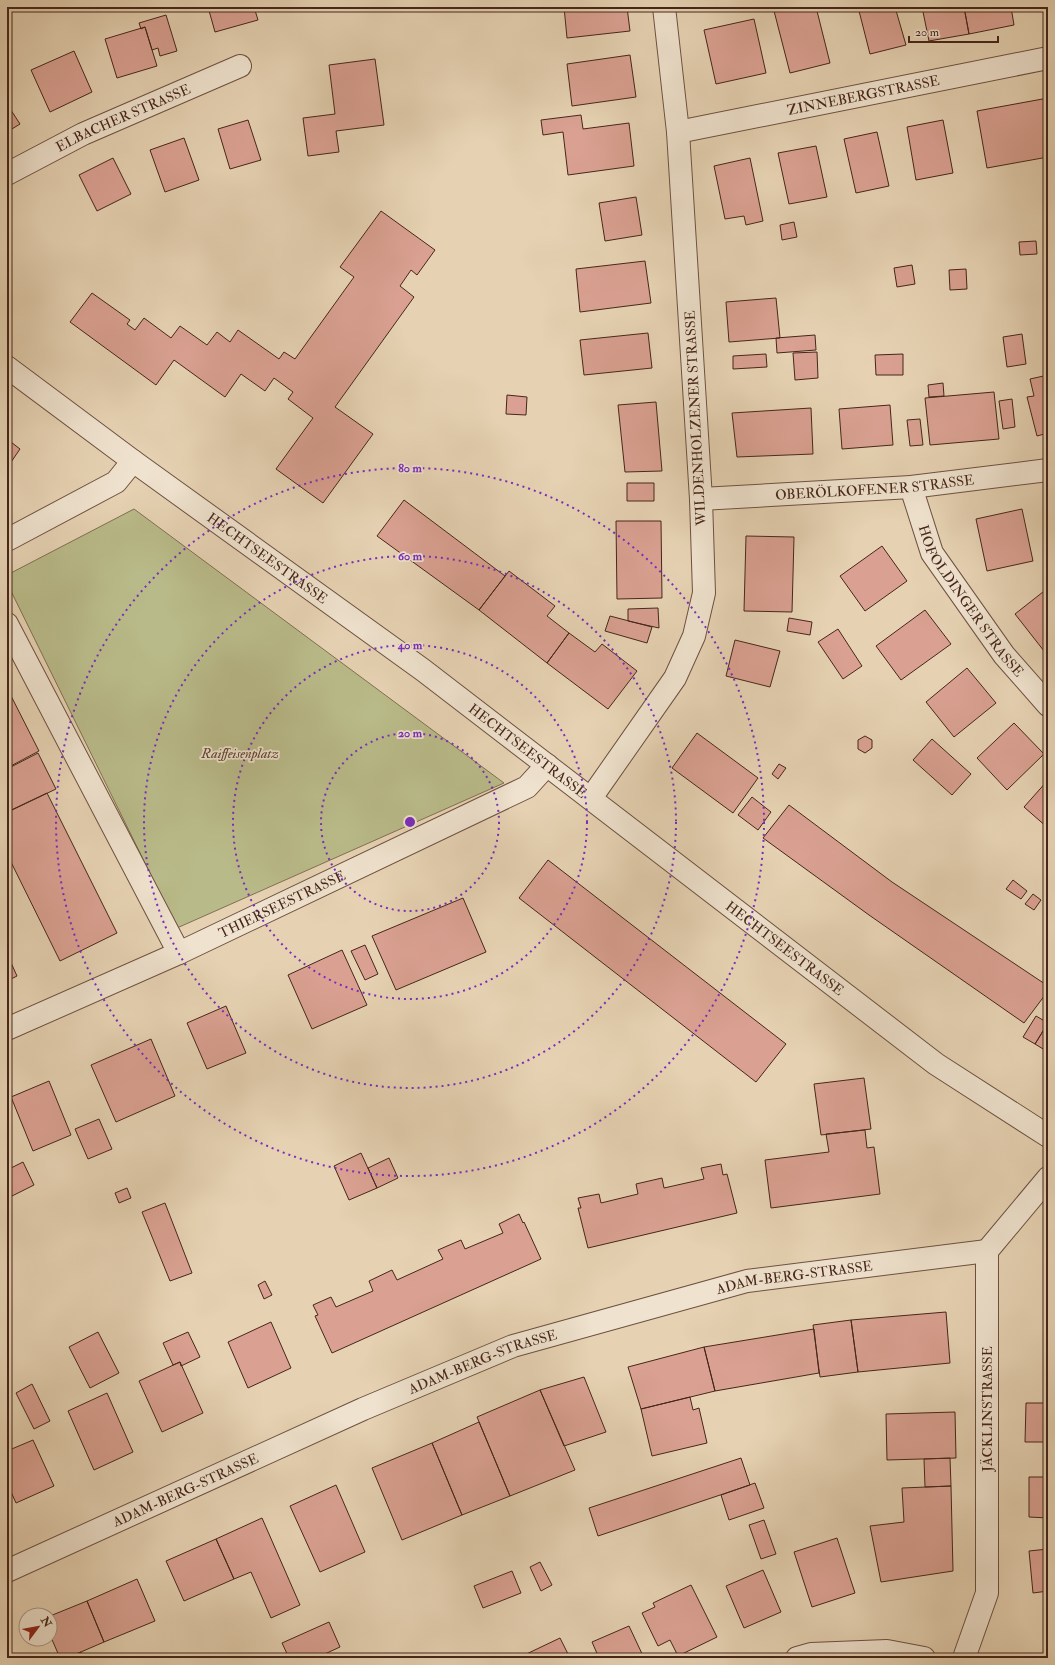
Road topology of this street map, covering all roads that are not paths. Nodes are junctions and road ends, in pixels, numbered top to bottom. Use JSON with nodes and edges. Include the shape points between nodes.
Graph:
{"nodes":[{"id":1,"x":664,"y":7,"type":"edge"},
{"id":2,"x":1048,"y":58,"type":"edge"},
{"id":3,"x":240,"y":66,"type":"dead end"},
{"id":4,"x":678,"y":132,"type":"junction"},
{"id":5,"x":7,"y":174,"type":"edge"},
{"id":6,"x":7,"y":367,"type":"edge"},
{"id":7,"x":133,"y":461,"type":"junction"},
{"id":8,"x":1048,"y":470,"type":"edge"},
{"id":9,"x":911,"y":487,"type":"junction"},
{"id":10,"x":701,"y":499,"type":"junction"},
{"id":11,"x":7,"y":540,"type":"edge"},
{"id":12,"x":7,"y":624,"type":"edge"},
{"id":13,"x":1048,"y":705,"type":"edge"},
{"id":14,"x":547,"y":765,"type":"junction"},
{"id":15,"x":591,"y":798,"type":"junction"},
{"id":16,"x":179,"y":953,"type":"junction"},
{"id":17,"x":7,"y":1029,"type":"edge"},
{"id":18,"x":1048,"y":1136,"type":"edge"},
{"id":19,"x":1048,"y":1178,"type":"edge"},
{"id":20,"x":987,"y":1251,"type":"junction"},
{"id":21,"x":7,"y":1570,"type":"edge"},
{"id":22,"x":797,"y":1658,"type":"edge"},
{"id":23,"x":924,"y":1658,"type":"edge"},
{"id":24,"x":964,"y":1658,"type":"edge"}],
"edges":[{"from":1,"to":4,"type":"street","name":"WILDENHOLZENER STRASSE"},
{"from":2,"to":4,"type":"street","name":"ZINNEBERGSTRASSE"},
{"from":3,"to":5,"type":"street","name":"ELBACHER STRASSE","via":[[83,134]]},
{"from":4,"to":10,"type":"street","name":"WILDENHOLZENER STRASSE"},
{"from":6,"to":7,"type":"street","name":"HECHTSEESTRASSE"},
{"from":7,"to":11,"type":"street","via":[[116,482]]},
{"from":7,"to":14,"type":"street","name":"HECHTSEESTRASSE","via":[[423,670]]},
{"from":8,"to":9,"type":"street","name":"OBERÖLKOFENER STRASSE"},
{"from":9,"to":10,"type":"street","name":"OBERÖLKOFENER STRASSE"},
{"from":9,"to":13,"type":"street","name":"HOFOLDINGER STRASSE","via":[[932,553],[1004,655]]},
{"from":10,"to":15,"type":"street","name":"WILDENHOLZENER STRASSE","via":[[704,593],[694,636],[675,678]]},
{"from":12,"to":16,"type":"street"},
{"from":14,"to":15,"type":"street","name":"HECHTSEESTRASSE"},
{"from":14,"to":16,"type":"street","name":"THIERSEESTRASSE","via":[[527,787]]},
{"from":15,"to":18,"type":"street","name":"HECHTSEESTRASSE","via":[[936,1064]]},
{"from":16,"to":17,"type":"street","name":"THIERSEESTRASSE"},
{"from":19,"to":20,"type":"street"},
{"from":20,"to":21,"type":"street","name":"ADAM-BERG-STRASSE","via":[[747,1281],[513,1346],[364,1408]]},
{"from":20,"to":24,"type":"street","name":"JÄCKLINSTRASSE","via":[[987,1593]]},
{"from":22,"to":23,"type":"street","via":[[811,1654],[887,1651]]}]}
